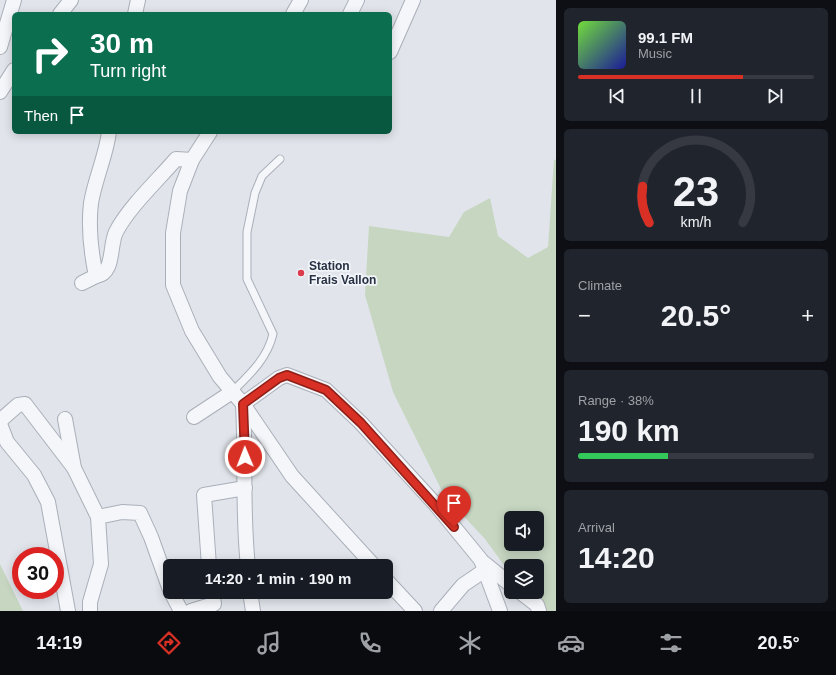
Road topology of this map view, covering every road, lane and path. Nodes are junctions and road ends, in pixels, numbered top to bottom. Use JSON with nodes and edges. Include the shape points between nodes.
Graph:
{"nodes":[{"id":1,"x":14,"y":0,"type":"edge"},
{"id":2,"x":71,"y":0,"type":"edge"},
{"id":3,"x":138,"y":0,"type":"edge"},
{"id":4,"x":301,"y":0,"type":"edge"},
{"id":5,"x":357,"y":0,"type":"edge"},
{"id":6,"x":413,"y":0,"type":"edge"},
{"id":7,"x":62,"y":12,"type":"edge"},
{"id":8,"x":135,"y":12,"type":"edge"},
{"id":9,"x":294,"y":12,"type":"edge"},
{"id":10,"x":351,"y":12,"type":"edge"},
{"id":11,"x":0,"y":47,"type":"edge"},
{"id":12,"x":392,"y":47,"type":"edge"},
{"id":13,"x":12,"y":73,"type":"edge"},
{"id":14,"x":0,"y":92,"type":"edge"},
{"id":15,"x":109,"y":134,"type":"edge"},
{"id":16,"x":207,"y":135,"type":"edge"},
{"id":17,"x":176,"y":159,"type":"junction"},
{"id":18,"x":280,"y":159,"type":"dead end"},
{"id":19,"x":192,"y":160,"type":"junction"},
{"id":20,"x":96,"y":276,"type":"junction"},
{"id":21,"x":82,"y":283,"type":"dead end"},
{"id":22,"x":232,"y":392,"type":"junction"},
{"id":23,"x":243,"y":404,"type":"junction"},
{"id":24,"x":194,"y":417,"type":"dead end"},
{"id":25,"x":65,"y":419,"type":"dead end"},
{"id":26,"x":74,"y":468,"type":"junction"},
{"id":27,"x":245,"y":488,"type":"junction"},
{"id":28,"x":98,"y":517,"type":"junction"},
{"id":29,"x":209,"y":559,"type":"edge"},
{"id":30,"x":248,"y":559,"type":"edge"},
{"id":31,"x":368,"y":559,"type":"edge"},
{"id":32,"x":485,"y":566,"type":"junction"},
{"id":33,"x":163,"y":571,"type":"edge"},
{"id":34,"x":504,"y":581,"type":"edge"},
{"id":35,"x":393,"y":588,"type":"edge"},
{"id":36,"x":174,"y":599,"type":"edge"},
{"id":37,"x":213,"y":599,"type":"edge"},
{"id":38,"x":251,"y":599,"type":"edge"},
{"id":39,"x":529,"y":599,"type":"edge"},
{"id":40,"x":68,"y":611,"type":"edge"},
{"id":41,"x":90,"y":611,"type":"edge"},
{"id":42,"x":181,"y":611,"type":"edge"},
{"id":43,"x":191,"y":611,"type":"edge"},
{"id":44,"x":252,"y":611,"type":"edge"},
{"id":45,"x":414,"y":611,"type":"edge"},
{"id":46,"x":441,"y":611,"type":"edge"},
{"id":47,"x":500,"y":611,"type":"edge"},
{"id":48,"x":539,"y":611,"type":"edge"}],
"edges":[{"from":1,"to":11,"type":"street"},
{"from":2,"to":7,"type":"street"},
{"from":3,"to":8,"type":"street"},
{"from":4,"to":9,"type":"street"},
{"from":5,"to":10,"type":"street"},
{"from":6,"to":12,"type":"street"},
{"from":13,"to":14,"type":"street"},
{"from":15,"to":20,"type":"street","via":[[91,202],[90,247]]},
{"from":16,"to":17,"type":"street"},
{"from":16,"to":19,"type":"street"},
{"from":17,"to":19,"type":"street"},
{"from":17,"to":20,"type":"street","via":[[133,208],[116,232],[111,244],[109,267],[102,275]]},
{"from":18,"to":22,"type":"lane","via":[[262,176],[255,193],[247,232],[247,279],[273,334],[270,348],[264,358]]},
{"from":19,"to":22,"type":"street","via":[[180,191],[173,233],[173,285],[192,331]]},
{"from":20,"to":21,"type":"street"},
{"from":22,"to":23,"type":"street"},
{"from":22,"to":24,"type":"street"},
{"from":23,"to":27,"type":"street"},
{"from":23,"to":31,"type":"street","via":[[292,476]]},
{"from":23,"to":32,"type":"street","via":[[287,375],[326,390],[361,423],[436,505]]},
{"from":25,"to":26,"type":"street"},
{"from":26,"to":28,"type":"street"},
{"from":26,"to":40,"type":"street","via":[[25,404],[18,405],[2,419],[0,424],[7,442],[34,475],[48,502]]},
{"from":27,"to":29,"type":"street","via":[[204,495]]},
{"from":27,"to":30,"type":"street"},
{"from":28,"to":33,"type":"street","via":[[122,512],[140,513]]},
{"from":28,"to":41,"type":"street","via":[[101,564],[90,602]]},
{"from":32,"to":34,"type":"street"},
{"from":32,"to":46,"type":"street","via":[[463,585]]},
{"from":32,"to":47,"type":"street"},
{"from":35,"to":45,"type":"street"},
{"from":36,"to":42,"type":"street"},
{"from":37,"to":43,"type":"street","via":[[214,604]]},
{"from":38,"to":44,"type":"street"},
{"from":39,"to":48,"type":"street","via":[[537,605]]}]}
